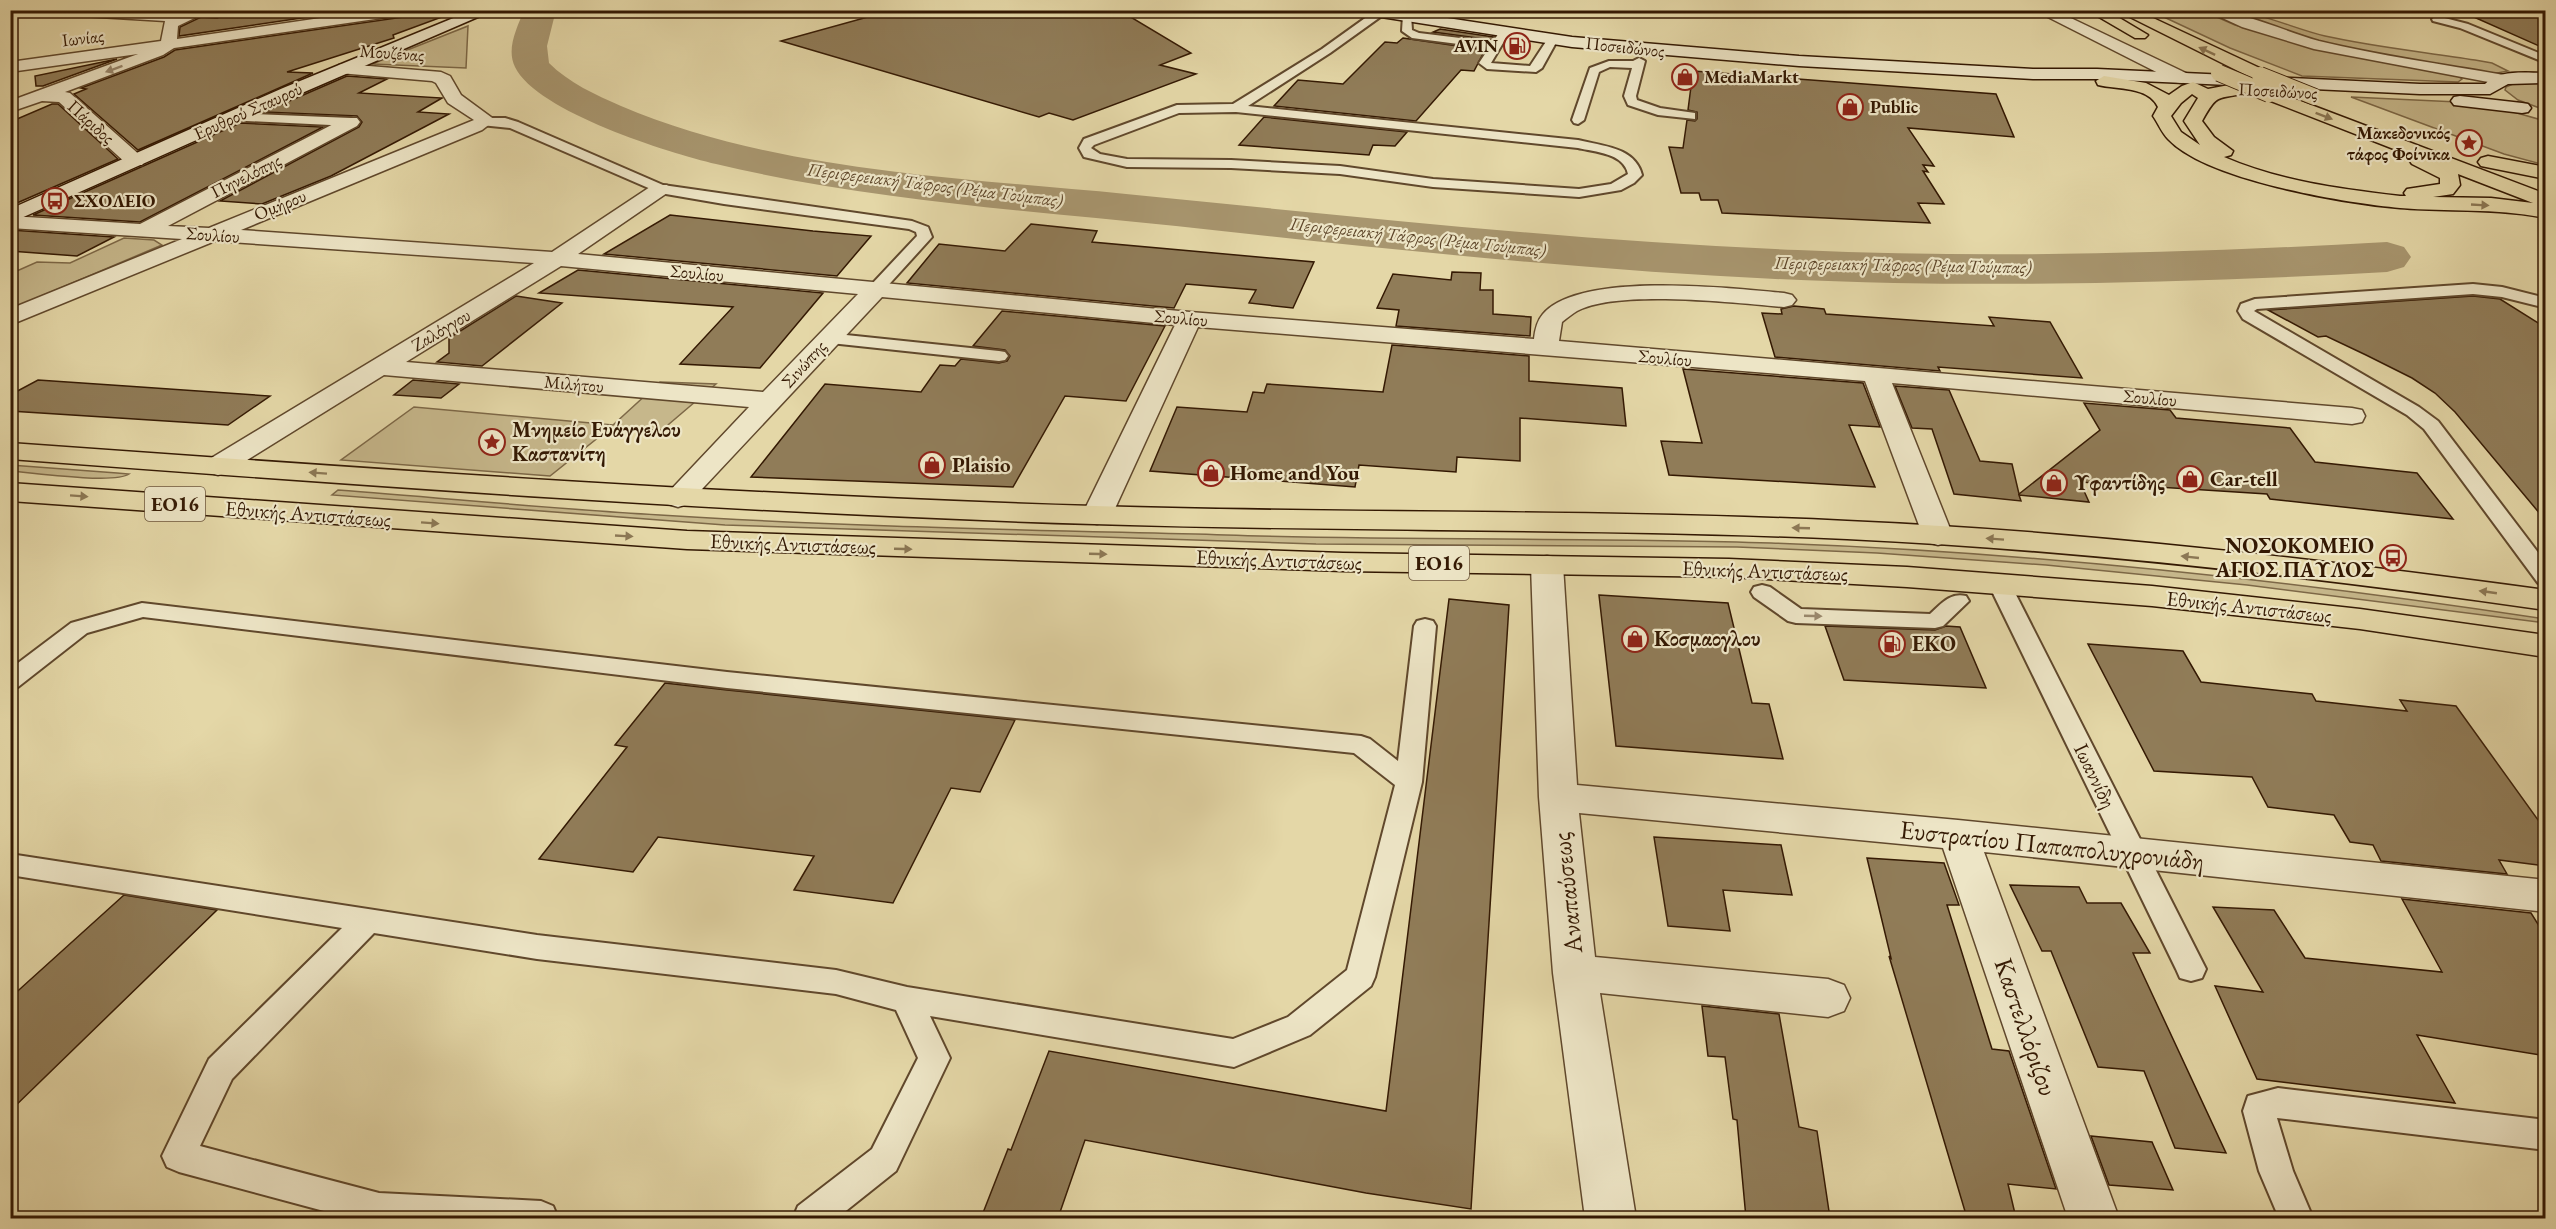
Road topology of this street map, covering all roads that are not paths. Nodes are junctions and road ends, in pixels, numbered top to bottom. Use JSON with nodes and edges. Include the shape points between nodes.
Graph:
{"nodes":[{"id":1,"x":19,"y":10,"type":"edge"},
{"id":2,"x":49,"y":10,"type":"edge"},
{"id":3,"x":204,"y":10,"type":"edge"},
{"id":4,"x":410,"y":10,"type":"edge"},
{"id":5,"x":487,"y":10,"type":"edge"},
{"id":6,"x":2041,"y":10,"type":"edge"},
{"id":7,"x":2094,"y":10,"type":"edge"},
{"id":8,"x":2123,"y":10,"type":"edge"},
{"id":9,"x":2212,"y":10,"type":"edge"},
{"id":10,"x":1371,"y":12,"type":"edge"},
{"id":11,"x":10,"y":13,"type":"edge"},
{"id":12,"x":184,"y":18,"type":"junction"},
{"id":13,"x":2437,"y":19,"type":"dead end"},
{"id":14,"x":1500,"y":39,"type":"junction"},
{"id":15,"x":1553,"y":39,"type":"junction"},
{"id":16,"x":168,"y":46,"type":"junction"},
{"id":17,"x":2546,"y":60,"type":"edge"},
{"id":18,"x":10,"y":67,"type":"edge"},
{"id":19,"x":345,"y":69,"type":"junction"},
{"id":20,"x":2033,"y":74,"type":"junction"},
{"id":21,"x":2546,"y":78,"type":"edge"},
{"id":22,"x":2104,"y":81,"type":"junction"},
{"id":23,"x":2497,"y":84,"type":"junction"},
{"id":24,"x":2194,"y":87,"type":"junction"},
{"id":25,"x":2240,"y":89,"type":"joint"},
{"id":26,"x":42,"y":96,"type":"junction"},
{"id":27,"x":10,"y":107,"type":"edge"},
{"id":28,"x":2167,"y":107,"type":"junction"},
{"id":29,"x":1236,"y":108,"type":"junction"},
{"id":30,"x":2522,"y":108,"type":"junction"},
{"id":31,"x":2541,"y":114,"type":"dead end"},
{"id":32,"x":1691,"y":116,"type":"dead end"},
{"id":33,"x":231,"y":117,"type":"junction"},
{"id":34,"x":1578,"y":120,"type":"dead end"},
{"id":35,"x":351,"y":122,"type":"joint"},
{"id":36,"x":484,"y":122,"type":"junction"},
{"id":37,"x":2410,"y":149,"type":"junction"},
{"id":38,"x":135,"y":161,"type":"junction"},
{"id":39,"x":2484,"y":161,"type":"junction"},
{"id":40,"x":2546,"y":173,"type":"edge"},
{"id":41,"x":2546,"y":183,"type":"edge"},
{"id":42,"x":660,"y":189,"type":"junction"},
{"id":43,"x":2546,"y":201,"type":"edge"},
{"id":44,"x":2546,"y":213,"type":"edge"},
{"id":45,"x":10,"y":217,"type":"edge"},
{"id":46,"x":10,"y":222,"type":"edge"},
{"id":47,"x":142,"y":231,"type":"junction"},
{"id":48,"x":208,"y":235,"type":"junction"},
{"id":49,"x":556,"y":259,"type":"junction"},
{"id":50,"x":876,"y":288,"type":"junction"},
{"id":51,"x":1784,"y":300,"type":"dead end"},
{"id":52,"x":2546,"y":303,"type":"edge"},
{"id":53,"x":10,"y":318,"type":"edge"},
{"id":54,"x":1190,"y":319,"type":"junction"},
{"id":55,"x":827,"y":338,"type":"junction"},
{"id":56,"x":1545,"y":348,"type":"junction"},
{"id":57,"x":999,"y":356,"type":"dead end"},
{"id":58,"x":379,"y":367,"type":"junction"},
{"id":59,"x":1875,"y":374,"type":"junction"},
{"id":60,"x":770,"y":401,"type":"junction"},
{"id":61,"x":2352,"y":416,"type":"dead end"},
{"id":62,"x":10,"y":452,"type":"edge"},
{"id":63,"x":218,"y":466,"type":"junction"},
{"id":64,"x":10,"y":492,"type":"edge"},
{"id":65,"x":678,"y":498,"type":"junction"},
{"id":66,"x":1097,"y":515,"type":"junction"},
{"id":67,"x":1938,"y":536,"type":"junction"},
{"id":68,"x":1547,"y":565,"type":"junction"},
{"id":69,"x":2546,"y":578,"type":"edge"},
{"id":70,"x":1999,"y":583,"type":"junction"},
{"id":71,"x":1762,"y":592,"type":"dead end"},
{"id":72,"x":2546,"y":600,"type":"edge"},
{"id":73,"x":1958,"y":601,"type":"dead end"},
{"id":74,"x":1425,"y":626,"type":"dead end"},
{"id":75,"x":2545,"y":646,"type":"edge"},
{"id":76,"x":10,"y":681,"type":"edge"},
{"id":77,"x":1409,"y":782,"type":"junction"},
{"id":78,"x":1558,"y":797,"type":"junction"},
{"id":79,"x":1958,"y":835,"type":"junction"},
{"id":80,"x":2134,"y":854,"type":"junction"},
{"id":81,"x":10,"y":864,"type":"edge"},
{"id":82,"x":2546,"y":896,"type":"edge"},
{"id":83,"x":368,"y":920,"type":"junction"},
{"id":84,"x":2191,"y":969,"type":"dead end"},
{"id":85,"x":1575,"y":973,"type":"junction"},
{"id":86,"x":1828,"y":998,"type":"dead end"},
{"id":87,"x":907,"y":1000,"type":"junction"},
{"id":88,"x":2546,"y":1135,"type":"edge"},
{"id":89,"x":541,"y":1218,"type":"edge"},
{"id":90,"x":810,"y":1218,"type":"edge"},
{"id":91,"x":1610,"y":1218,"type":"edge"},
{"id":92,"x":2093,"y":1218,"type":"edge"},
{"id":93,"x":2296,"y":1218,"type":"edge"}],
"edges":[{"from":1,"to":11,"type":"street"},
{"from":2,"to":12,"type":"street"},
{"from":3,"to":12,"type":"street"},
{"from":4,"to":16,"type":"street","name":"Ιωνίας"},
{"from":5,"to":19,"type":"street","name":"Ερυθρού Σταυρού"},
{"from":6,"to":24,"type":"street"},
{"from":7,"to":37,"type":"main road","one_way":true,"bridge":true,"via":[[2219,73]]},
{"from":39,"to":8,"type":"main road","one_way":true,"bridge":true,"via":[[2260,75]]},
{"from":9,"to":23,"type":"street","via":[[2320,45]]},
{"from":10,"to":14,"type":"street","name":"Ποσειδώνος"},
{"from":10,"to":29,"type":"lane","via":[[1326,51]]},
{"from":12,"to":16,"type":"street","via":[[170,26]]},
{"from":13,"to":17,"type":"lane"},
{"from":14,"to":15,"type":"street","name":"Ποσειδώνος"},
{"from":14,"to":15,"type":"lane","via":[[1486,66],[1532,70]]},
{"from":15,"to":20,"type":"street","name":"Ποσειδώνος","via":[[1799,62]]},
{"from":16,"to":18,"type":"street","name":"Ιωνίας"},
{"from":16,"to":26,"type":"street","one_way":true},
{"from":19,"to":33,"type":"street","name":"Ερυθρού Σταυρού"},
{"from":19,"to":36,"type":"street","name":"Μουζένας","via":[[435,76],[444,80],[452,97],[485,118]]},
{"from":20,"to":22,"type":"street","name":"Ποσειδώνος"},
{"from":20,"to":24,"type":"street","name":"Ποσειδώνος","via":[[2097,74]]},
{"from":21,"to":23,"type":"street"},
{"from":22,"to":24,"type":"street","name":"Ποσειδώνος"},
{"from":22,"to":28,"type":"main road","via":[[2152,92]]},
{"from":23,"to":24,"type":"street","name":"Ποσειδώνος","via":[[2420,89]]},
{"from":23,"to":30,"type":"street","via":[[2499,98]]},
{"from":24,"to":25,"type":"main road"},
{"from":24,"to":28,"type":"main road","via":[[2183,91]]},
{"from":24,"to":37,"type":"main road","via":[[2193,121],[2206,141],[2279,172],[2405,193],[2430,194],[2450,187],[2449,175],[2419,160]]},
{"from":25,"to":30,"type":"street","name":"Ποσειδώνος"},
{"from":26,"to":27,"type":"street"},
{"from":26,"to":38,"type":"street","name":"Πάριδος","via":[[64,97]]},
{"from":28,"to":44,"type":"main road","one_way":true,"via":[[2162,116],[2165,126],[2186,145],[2227,165],[2263,176],[2374,199],[2511,206]]},
{"from":29,"to":29,"type":"lane","via":[[1578,144],[1618,153],[1633,166],[1635,175],[1618,186],[1579,193],[1443,184],[1340,170],[1126,163],[1097,157],[1085,148],[1089,142],[1177,109]]},
{"from":30,"to":31,"type":"street"},
{"from":32,"to":34,"type":"lane","via":[[1632,102],[1630,96],[1639,63],[1609,64],[1594,70]]},
{"from":33,"to":35,"type":"lane"},
{"from":33,"to":38,"type":"street","name":"Ερυθρού Σταυρού"},
{"from":35,"to":47,"type":"street","name":"Πηνελόπης"},
{"from":36,"to":42,"type":"lane","via":[[514,125]]},
{"from":36,"to":48,"type":"street","name":"Ομήρου"},
{"from":37,"to":43,"type":"main road"},
{"from":38,"to":45,"type":"street","name":"Ερυθρού Σταυρού"},
{"from":39,"to":40,"type":"main road"},
{"from":39,"to":41,"type":"main road"},
{"from":42,"to":49,"type":"street","name":"Ζαλόγγου"},
{"from":42,"to":50,"type":"lane","name":"Σινώπης","via":[[912,225],[923,230],[925,237]]},
{"from":46,"to":47,"type":"street","name":"Σουλίου"},
{"from":47,"to":48,"type":"street","name":"Σουλίου"},
{"from":48,"to":49,"type":"street","name":"Σουλίου"},
{"from":48,"to":53,"type":"street","name":"Ομήρου"},
{"from":49,"to":50,"type":"street","name":"Σουλίου"},
{"from":49,"to":58,"type":"street","name":"Ζαλόγγου"},
{"from":50,"to":54,"type":"street","name":"Σουλίου"},
{"from":50,"to":55,"type":"street","name":"Σινώπης"},
{"from":51,"to":56,"type":"street","via":[[1664,292],[1599,298],[1558,312],[1549,324]]},
{"from":52,"to":69,"type":"lane","via":[[2473,289],[2255,304],[2246,311],[2431,425]]},
{"from":54,"to":56,"type":"street","name":"Σουλίου"},
{"from":54,"to":66,"type":"street"},
{"from":55,"to":57,"type":"lane"},
{"from":55,"to":60,"type":"street","name":"Σινώπης"},
{"from":56,"to":59,"type":"street","name":"Σουλίου"},
{"from":58,"to":60,"type":"street","name":"Μιλήτου"},
{"from":58,"to":63,"type":"street","name":"Ζαλόγγου"},
{"from":59,"to":61,"type":"street","name":"Σουλίου"},
{"from":59,"to":67,"type":"street"},
{"from":60,"to":65,"type":"street","name":"Σινώπης"},
{"from":62,"to":63,"type":"main road","name":"Εθνικής Αντιστάσεως","number":"ΕΟ16"},
{"from":65,"to":63,"type":"main road","name":"Εθνικής Αντιστάσεως","number":"ΕΟ16","one_way":true},
{"from":64,"to":68,"type":"main road","name":"Εθνικής Αντιστάσεως","number":"ΕΟ16","one_way":true,"via":[[676,539],[1308,561]]},
{"from":65,"to":66,"type":"main road","name":"Εθνικής Αντιστάσεως","number":"ΕΟ16"},
{"from":67,"to":66,"type":"main road","name":"Εθνικής Αντιστάσεως","number":"ΕΟ16","one_way":true,"via":[[1649,523]]},
{"from":72,"to":67,"type":"main road","name":"Εθνικής Αντιστάσεως","number":"ΕΟ16","one_way":true,"via":[[2244,562],[2057,543]]},
{"from":68,"to":70,"type":"main road","name":"Εθνικής Αντιστάσεως","number":"ΕΟ16","via":[[1729,568]]},
{"from":68,"to":78,"type":"street","name":"Αναπαύσεως"},
{"from":70,"to":75,"type":"main road","name":"Εθνικής Αντιστάσεως","number":"ΕΟ16","via":[[2360,619]]},
{"from":70,"to":80,"type":"lane","name":"Ιωαννίδη"},
{"from":71,"to":73,"type":"lane","one_way":true,"via":[[1796,616],[1935,621]]},
{"from":74,"to":77,"type":"lane"},
{"from":76,"to":77,"type":"lane","via":[[79,628],[142,610],[728,681],[1360,745]]},
{"from":77,"to":87,"type":"lane","via":[[1360,977],[1299,1026],[1234,1053]]},
{"from":78,"to":79,"type":"street","name":"Ευστρατίου Παπαπολυχρονιάδη"},
{"from":78,"to":85,"type":"street","name":"Αναπαύσεως"},
{"from":79,"to":80,"type":"street","name":"Ευστρατίου Παπαπολυχρονιάδη"},
{"from":79,"to":92,"type":"street","name":"Καστελλόριζου"},
{"from":80,"to":82,"type":"street","name":"Ευστρατίου Παπαπολυχρονιάδη"},
{"from":80,"to":84,"type":"lane","name":"Ιωαννίδη"},
{"from":81,"to":83,"type":"lane"},
{"from":83,"to":87,"type":"lane","via":[[537,947],[836,982]]},
{"from":83,"to":89,"type":"lane","via":[[220,1069],[179,1156],[378,1210]]},
{"from":85,"to":86,"type":"street"},
{"from":85,"to":91,"type":"street","name":"Αναπαύσεως"},
{"from":87,"to":90,"type":"lane","via":[[934,1058],[885,1160]]},
{"from":88,"to":93,"type":"lane","via":[[2278,1103],[2260,1106],[2276,1171]]}]}
